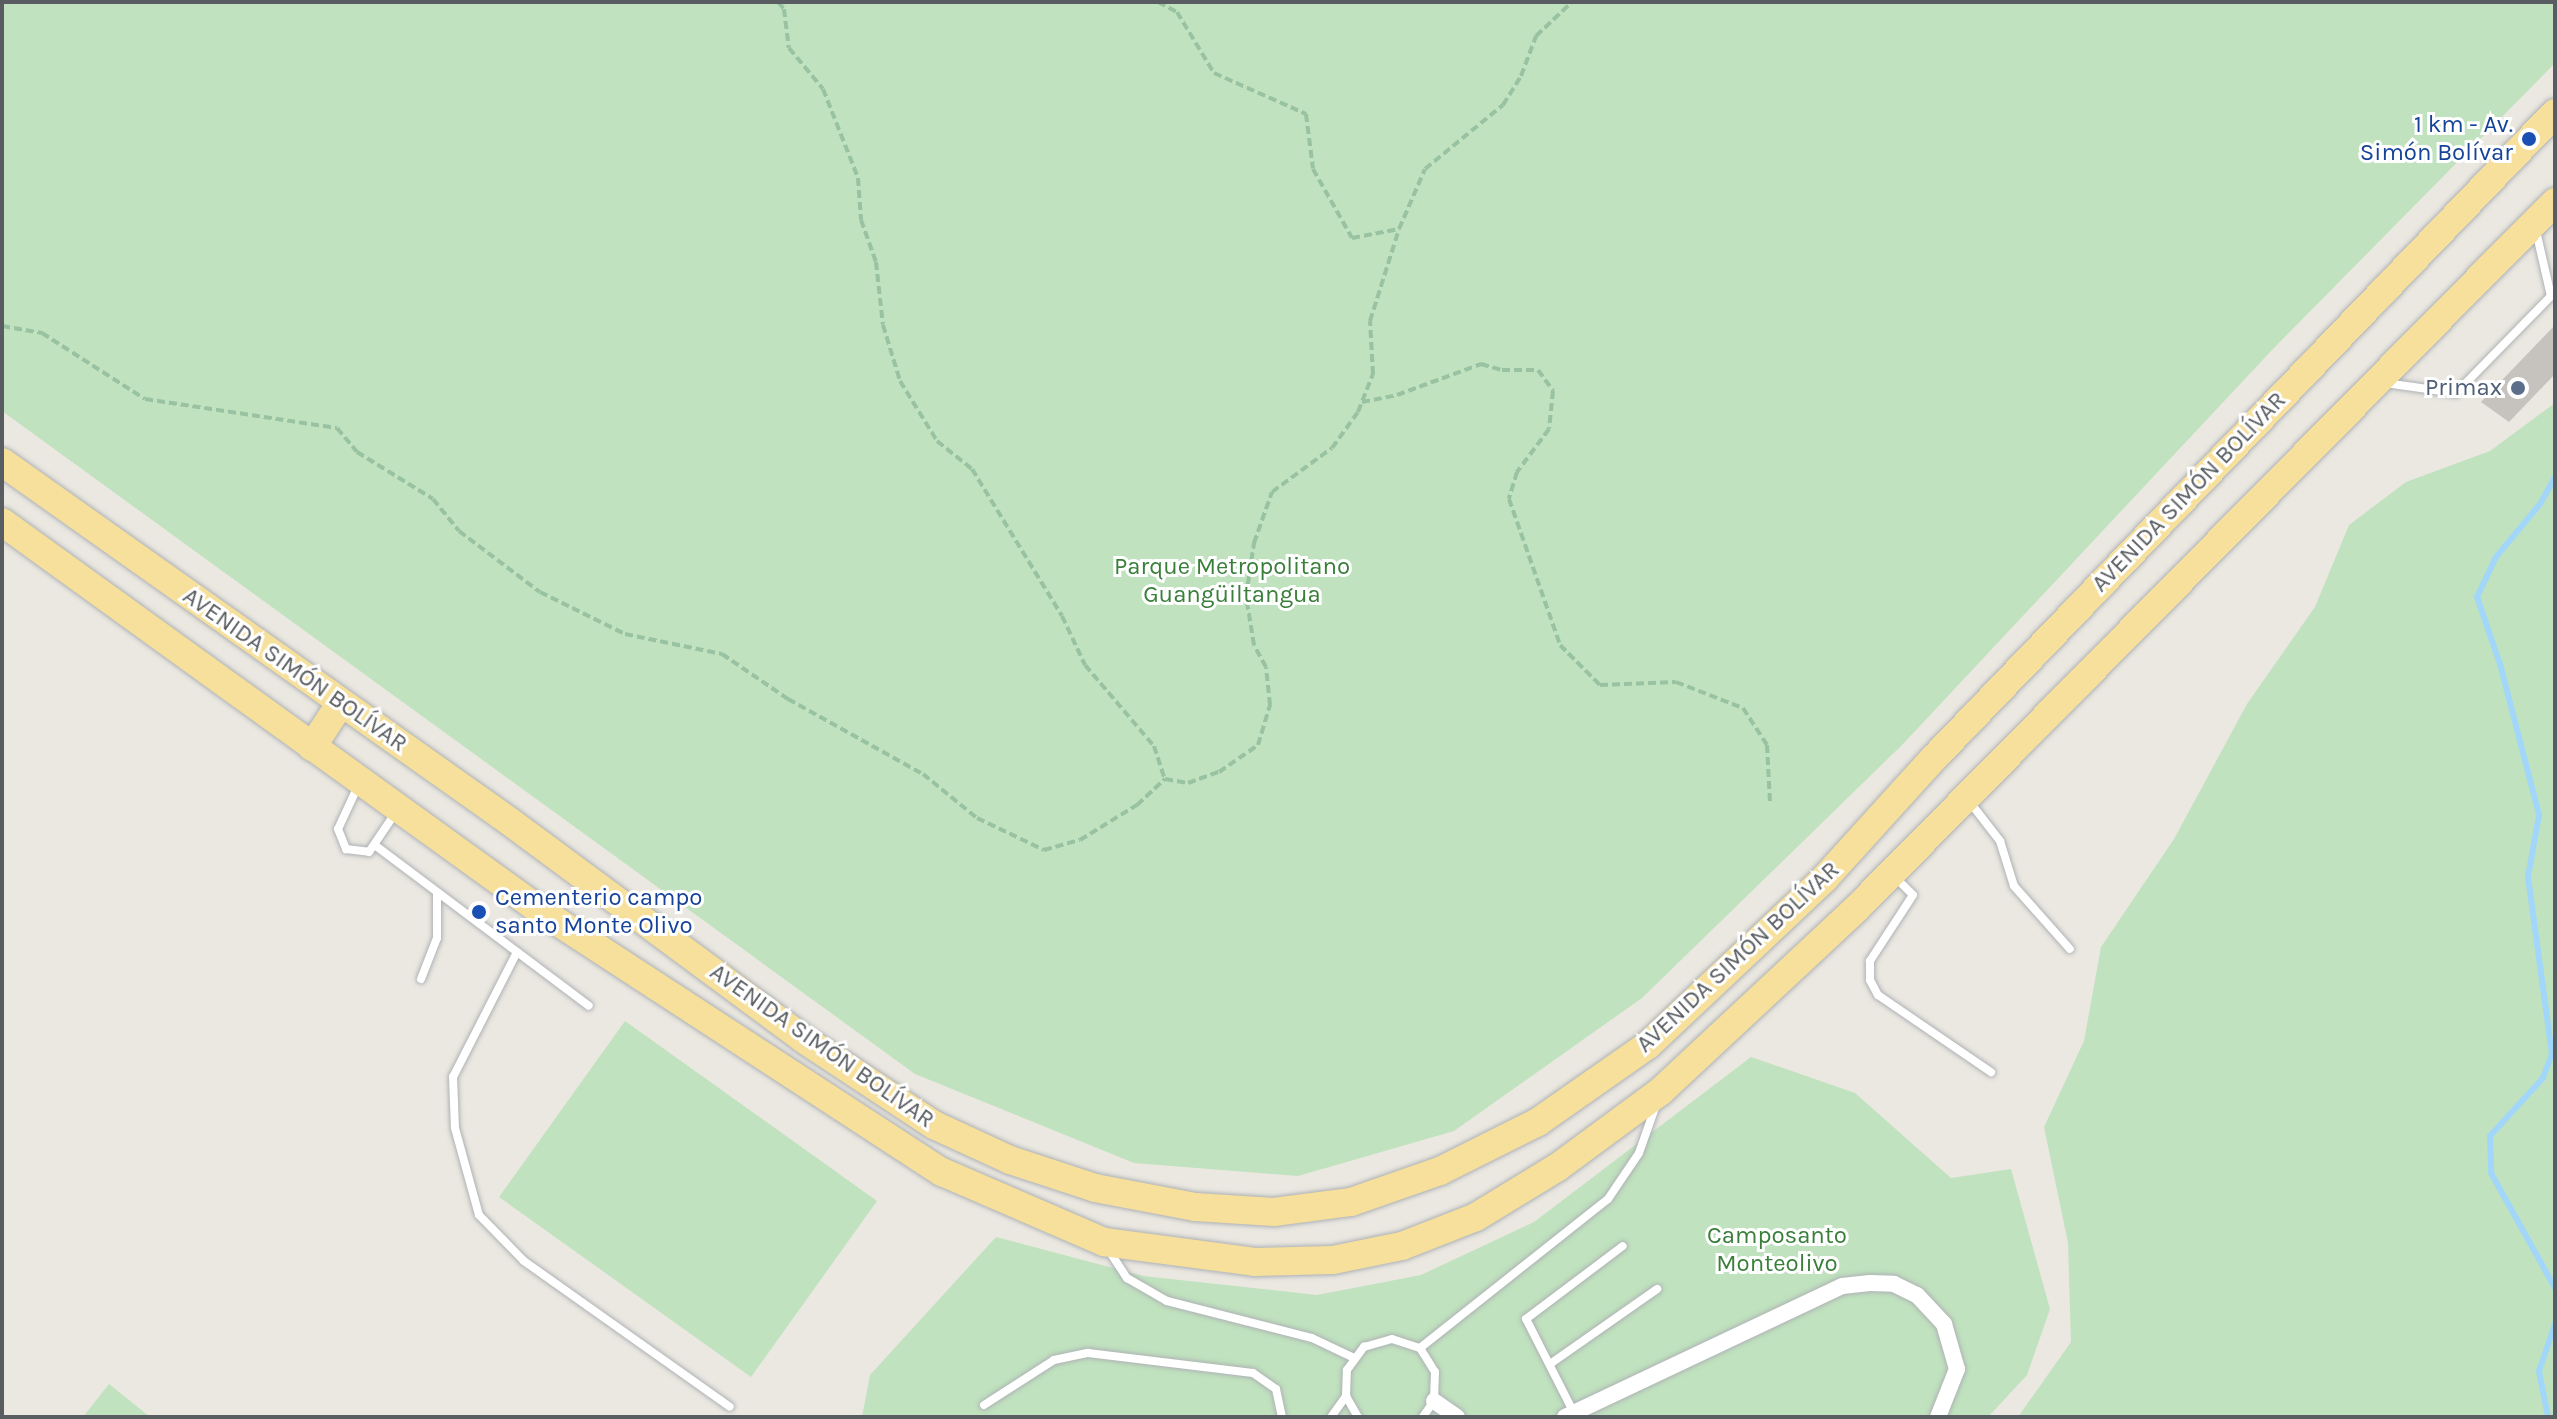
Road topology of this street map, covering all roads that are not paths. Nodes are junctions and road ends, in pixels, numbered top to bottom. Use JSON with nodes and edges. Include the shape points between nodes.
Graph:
{"nodes":[{"id":1,"x":2555,"y":113,"type":"edge"},
{"id":2,"x":2555,"y":202,"type":"edge"},
{"id":3,"x":2534,"y":223,"type":"junction"},
{"id":4,"x":2381,"y":382,"type":"junction"},
{"id":5,"x":2,"y":462,"type":"edge"},
{"id":6,"x":2,"y":522,"type":"edge"},
{"id":7,"x":340,"y":704,"type":"junction"},
{"id":8,"x":312,"y":747,"type":"junction"},
{"id":9,"x":360,"y":782,"type":"junction"},
{"id":10,"x":1966,"y":798,"type":"junction"},
{"id":11,"x":398,"y":809,"type":"junction"},
{"id":12,"x":376,"y":846,"type":"junction"},
{"id":13,"x":1891,"y":874,"type":"junction"},
{"id":14,"x":437,"y":893,"type":"junction"},
{"id":15,"x":2070,"y":949,"type":"dead end"},
{"id":16,"x":517,"y":952,"type":"junction"},
{"id":17,"x":421,"y":979,"type":"dead end"},
{"id":18,"x":589,"y":1006,"type":"dead end"},
{"id":19,"x":1991,"y":1072,"type":"dead end"},
{"id":20,"x":1661,"y":1091,"type":"junction"},
{"id":21,"x":1104,"y":1242,"type":"junction"},
{"id":22,"x":1623,"y":1246,"type":"dead end"},
{"id":23,"x":1657,"y":1289,"type":"dead end"},
{"id":24,"x":1420,"y":1348,"type":"junction"},
{"id":25,"x":1354,"y":1358,"type":"junction"},
{"id":26,"x":1550,"y":1364,"type":"junction"},
{"id":27,"x":1346,"y":1396,"type":"junction"},
{"id":28,"x":1434,"y":1401,"type":"junction"},
{"id":29,"x":984,"y":1405,"type":"dead end"},
{"id":30,"x":730,"y":1407,"type":"dead end"},
{"id":31,"x":1570,"y":1416,"type":"edge"},
{"id":32,"x":1282,"y":1417,"type":"edge"},
{"id":33,"x":1331,"y":1417,"type":"edge"},
{"id":34,"x":1358,"y":1417,"type":"edge"},
{"id":35,"x":1423,"y":1417,"type":"edge"},
{"id":36,"x":1457,"y":1417,"type":"edge"},
{"id":37,"x":1938,"y":1417,"type":"edge"}],
"edges":[{"from":1,"to":7,"type":"highway","name":"AVENIDA SIMÓN BOLÍVAR","via":[[1825,878],[1648,1045],[1538,1122],[1440,1171],[1351,1202],[1274,1212],[1195,1207],[1095,1188],[1010,1160],[934,1125],[802,1038],[509,821]]},
{"from":2,"to":3,"type":"highway","name":"AVENIDA SIMÓN BOLÍVAR"},
{"from":3,"to":4,"type":"highway","name":"AVENIDA SIMÓN BOLÍVAR"},
{"from":3,"to":4,"type":"lane","via":[[2551,296],[2456,393]]},
{"from":4,"to":10,"type":"highway","name":"AVENIDA SIMÓN BOLÍVAR"},
{"from":5,"to":7,"type":"highway","name":"AVENIDA SIMÓN BOLÍVAR"},
{"from":6,"to":8,"type":"highway","name":"AVENIDA SIMÓN BOLÍVAR"},
{"from":7,"to":8,"type":"highway"},
{"from":8,"to":9,"type":"highway","name":"AVENIDA SIMÓN BOLÍVAR"},
{"from":9,"to":11,"type":"highway","name":"AVENIDA SIMÓN BOLÍVAR"},
{"from":9,"to":12,"type":"lane","via":[[337,835],[354,852]]},
{"from":10,"to":13,"type":"highway","name":"AVENIDA SIMÓN BOLÍVAR"},
{"from":10,"to":15,"type":"lane","via":[[2000,841],[2014,886]]},
{"from":11,"to":12,"type":"lane"},
{"from":11,"to":21,"type":"highway","name":"AVENIDA SIMÓN BOLÍVAR","via":[[538,909],[942,1172]]},
{"from":12,"to":14,"type":"lane"},
{"from":13,"to":19,"type":"lane","via":[[1913,895],[1870,961],[1870,980],[1878,995]]},
{"from":13,"to":20,"type":"highway","name":"AVENIDA SIMÓN BOLÍVAR"},
{"from":14,"to":16,"type":"lane"},
{"from":14,"to":17,"type":"lane","via":[[437,938]]},
{"from":16,"to":18,"type":"lane"},
{"from":16,"to":30,"type":"lane","via":[[453,1077],[455,1128],[479,1215],[524,1261]]},
{"from":20,"to":21,"type":"highway","name":"AVENIDA SIMÓN BOLÍVAR","via":[[1558,1167],[1476,1217],[1402,1246],[1333,1260],[1255,1262]]},
{"from":20,"to":24,"type":"lane","via":[[1639,1153],[1608,1199]]},
{"from":21,"to":25,"type":"lane","via":[[1127,1278],[1167,1301],[1312,1338]]},
{"from":22,"to":26,"type":"lane","via":[[1526,1319]]},
{"from":23,"to":26,"type":"lane"},
{"from":24,"to":25,"type":"lane","via":[[1407,1341],[1377,1341]]},
{"from":24,"to":28,"type":"lane","via":[[1435,1372]]},
{"from":25,"to":27,"type":"lane"},
{"from":26,"to":31,"type":"lane"},
{"from":27,"to":33,"type":"lane"},
{"from":27,"to":34,"type":"lane"},
{"from":28,"to":35,"type":"lane"},
{"from":28,"to":36,"type":"street"},
{"from":29,"to":32,"type":"lane","via":[[1054,1360],[1088,1353],[1253,1373],[1276,1389]]},
{"from":31,"to":37,"type":"street","via":[[1842,1286],[1870,1283],[1894,1284],[1917,1295],[1944,1324],[1957,1369]]}]}
